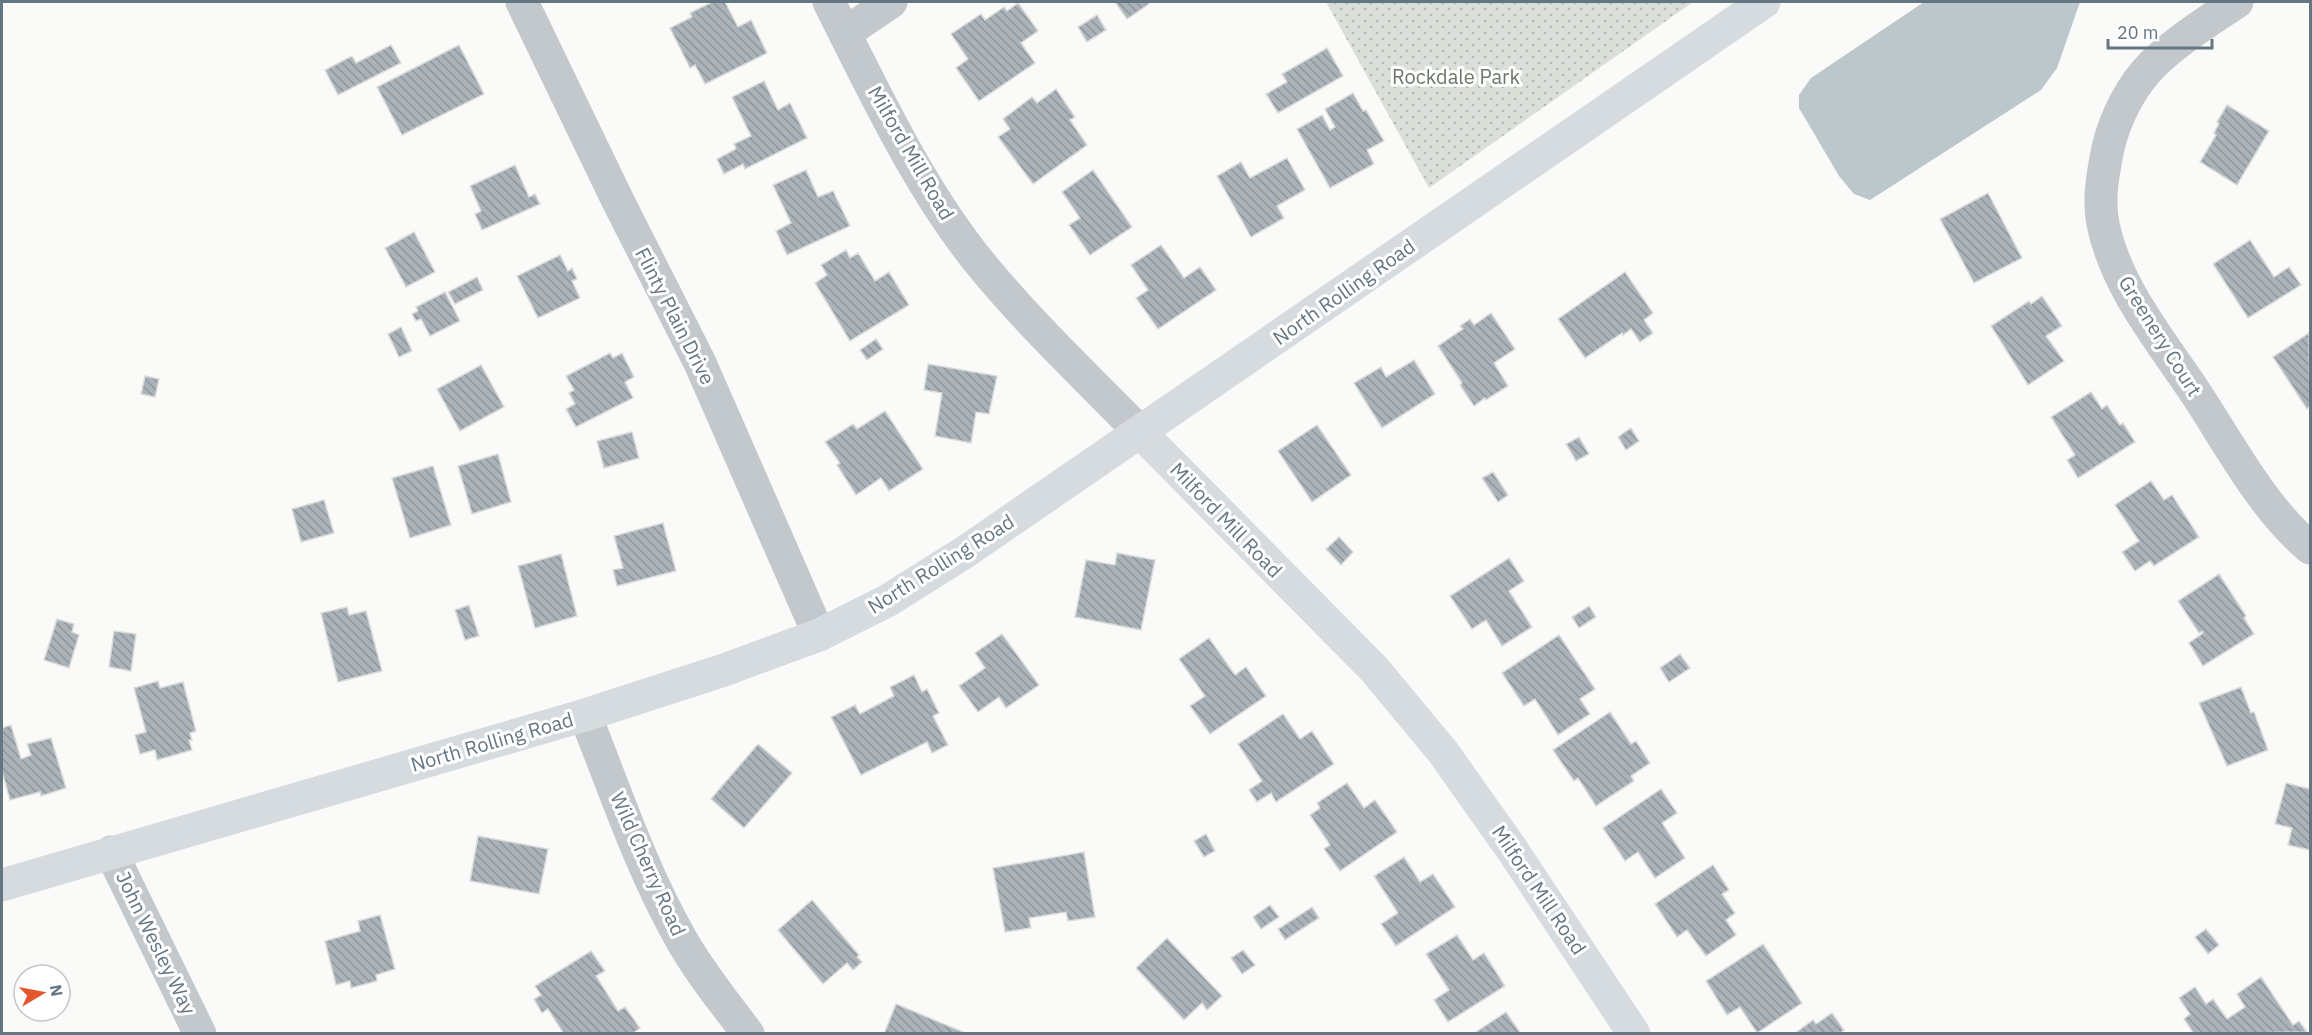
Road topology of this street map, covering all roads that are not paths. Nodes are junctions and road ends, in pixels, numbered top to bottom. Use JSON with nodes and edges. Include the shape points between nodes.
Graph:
{"nodes":[{"id":1,"x":522,"y":2,"type":"edge"},
{"id":2,"x":830,"y":2,"type":"edge"},
{"id":3,"x":891,"y":2,"type":"edge"},
{"id":4,"x":1764,"y":2,"type":"edge"},
{"id":5,"x":2236,"y":2,"type":"edge"},
{"id":6,"x":845,"y":33,"type":"junction"},
{"id":7,"x":1140,"y":433,"type":"junction"},
{"id":8,"x":2310,"y":548,"type":"edge"},
{"id":9,"x":819,"y":635,"type":"junction"},
{"id":10,"x":585,"y":715,"type":"junction"},
{"id":11,"x":111,"y":852,"type":"junction"},
{"id":12,"x":2,"y":885,"type":"edge"},
{"id":13,"x":200,"y":1034,"type":"edge"},
{"id":14,"x":748,"y":1034,"type":"edge"},
{"id":15,"x":1634,"y":1034,"type":"edge"}],
"edges":[{"from":1,"to":9,"type":"street","name":"Flinty Plain Drive","via":[[700,363]]},
{"from":2,"to":6,"type":"street","name":"Milford Mill Road"},
{"from":3,"to":6,"type":"street"},
{"from":4,"to":7,"type":"main road","name":"North Rolling Road"},
{"from":5,"to":8,"type":"street","name":"Greenery Court","via":[[2152,65],[2129,95],[2112,133],[2101,181],[2103,223],[2115,262],[2138,307],[2269,504]]},
{"from":6,"to":7,"type":"street","name":"Milford Mill Road","via":[[934,197],[984,268]]},
{"from":7,"to":9,"type":"main road","name":"North Rolling Road","via":[[965,552],[887,601]]},
{"from":7,"to":15,"type":"main road","name":"Milford Mill Road","via":[[1374,669],[1443,752]]},
{"from":9,"to":10,"type":"main road","name":"North Rolling Road"},
{"from":10,"to":11,"type":"main road","name":"North Rolling Road"},
{"from":10,"to":14,"type":"street","name":"Wild Cherry Road","via":[[653,886],[682,941]]},
{"from":11,"to":12,"type":"main road","name":"North Rolling Road"},
{"from":11,"to":13,"type":"street","name":"John Wesley Way"}]}
